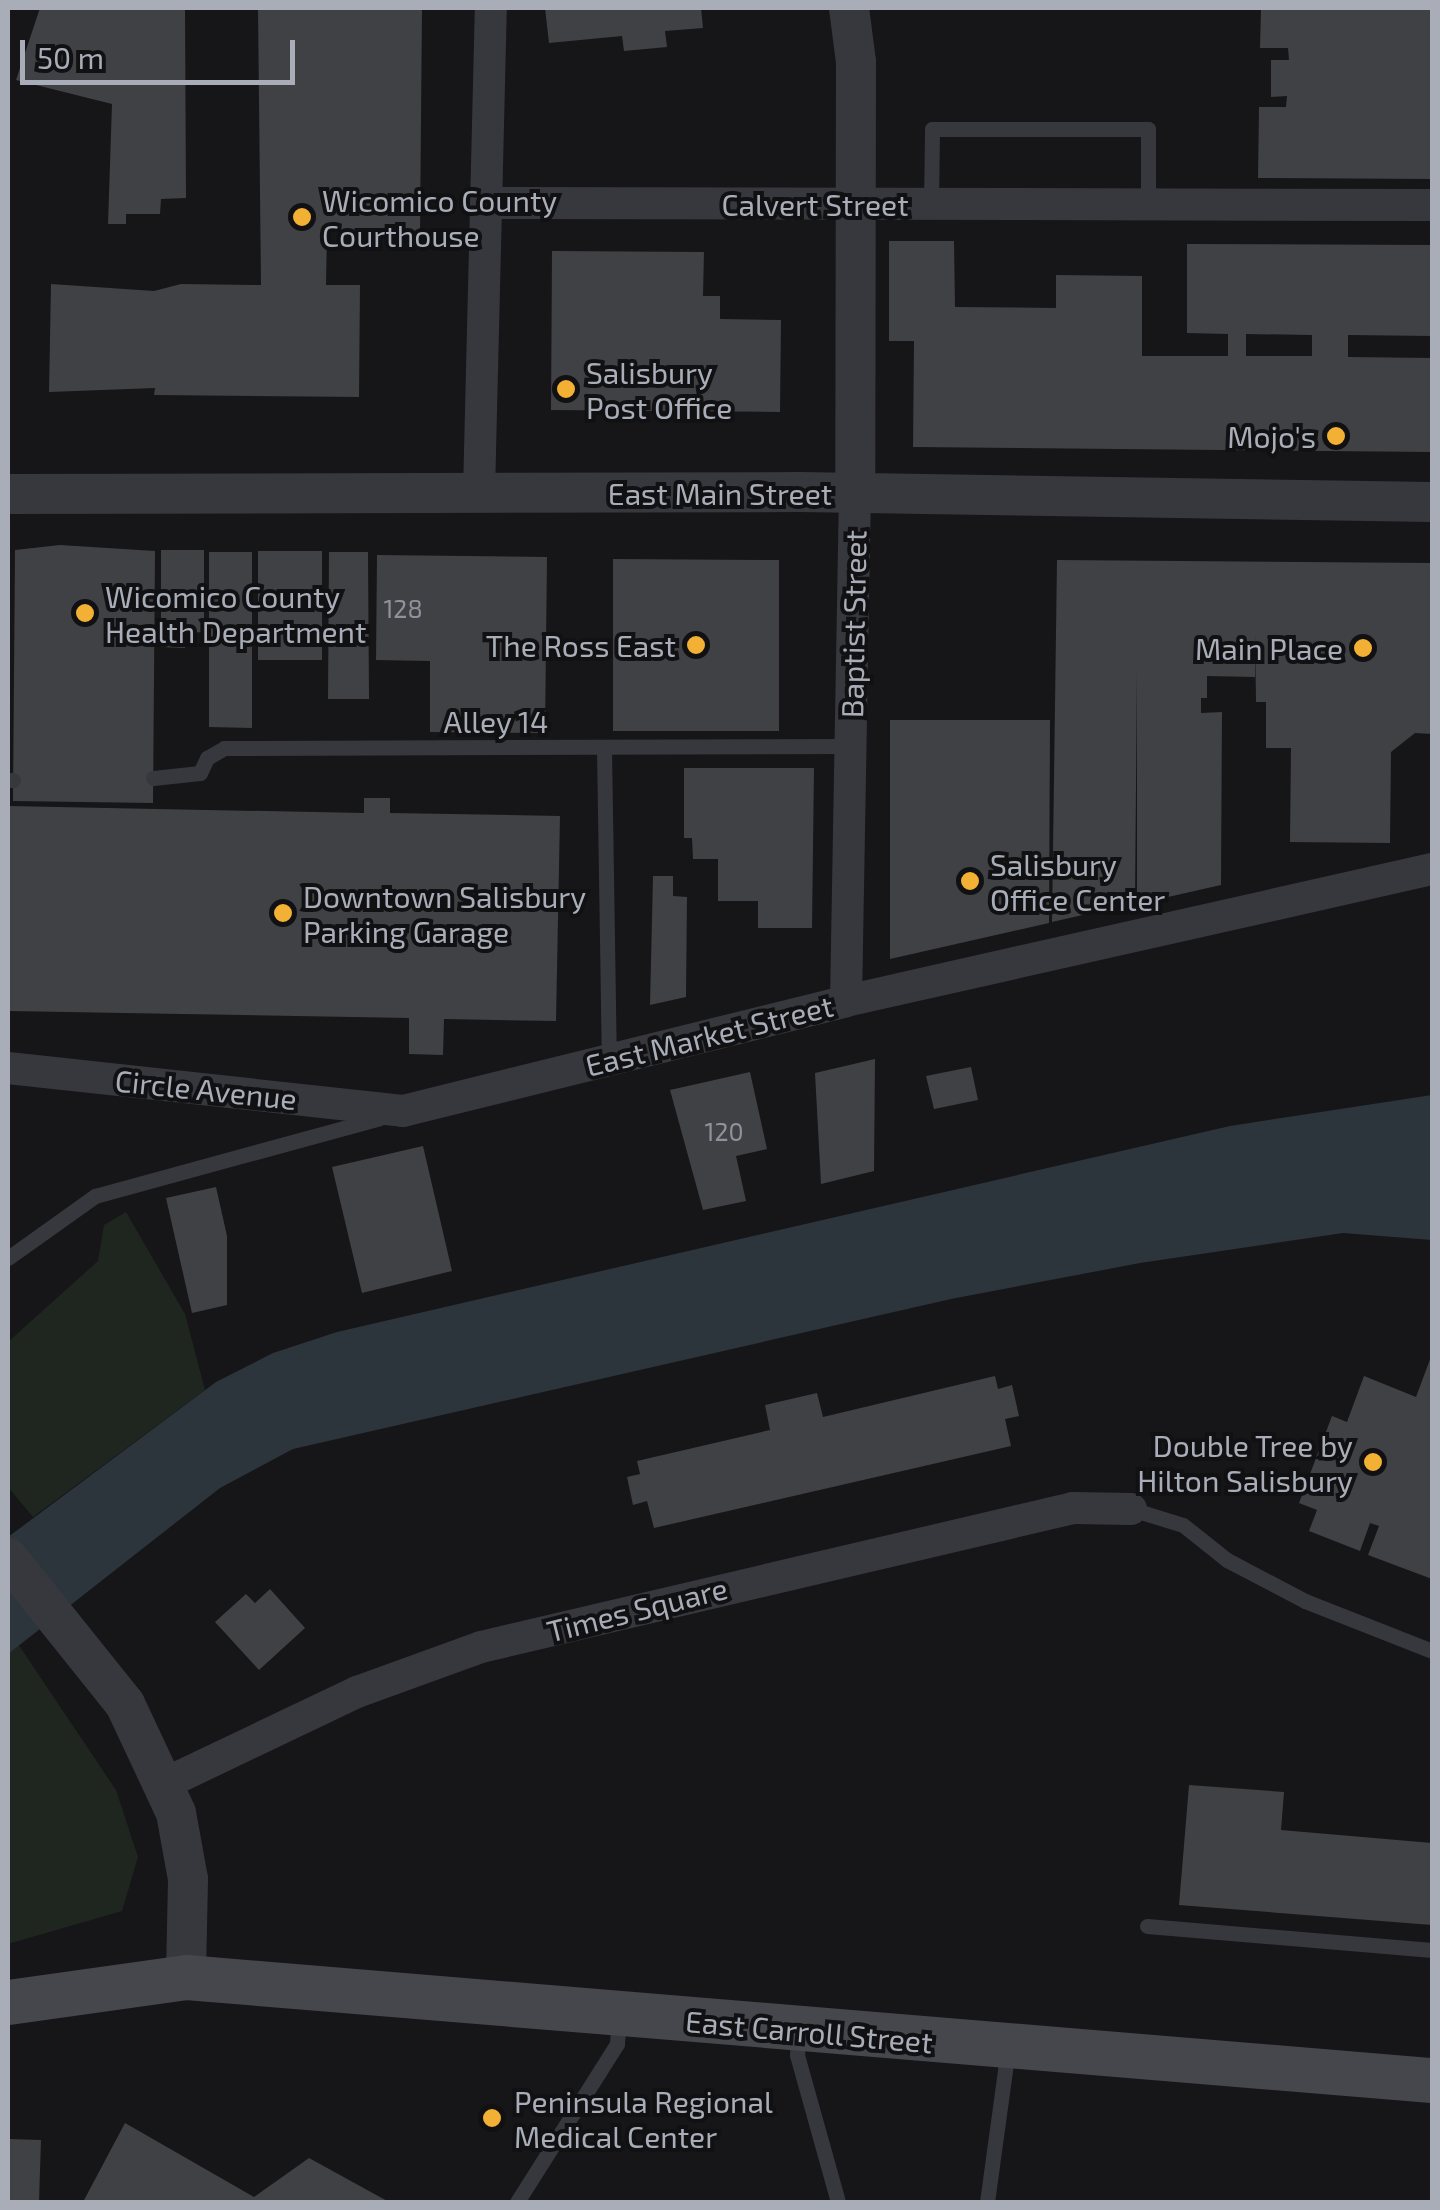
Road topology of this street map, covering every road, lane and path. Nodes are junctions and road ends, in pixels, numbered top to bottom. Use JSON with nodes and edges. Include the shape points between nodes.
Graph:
{"nodes":[{"id":1,"x":490,"y":8,"type":"edge"},
{"id":2,"x":849,"y":8,"type":"edge"},
{"id":3,"x":486,"y":203,"type":"junction"},
{"id":4,"x":854,"y":203,"type":"junction"},
{"id":5,"x":931,"y":204,"type":"junction"},
{"id":6,"x":1148,"y":205,"type":"junction"},
{"id":7,"x":1432,"y":205,"type":"edge"},
{"id":8,"x":479,"y":493,"type":"junction"},
{"id":9,"x":855,"y":493,"type":"junction"},
{"id":10,"x":8,"y":494,"type":"edge"},
{"id":11,"x":1432,"y":502,"type":"edge"},
{"id":12,"x":850,"y":746,"type":"junction"},
{"id":13,"x":604,"y":749,"type":"junction"},
{"id":14,"x":153,"y":778,"type":"dead end"},
{"id":15,"x":1432,"y":869,"type":"edge"},
{"id":16,"x":846,"y":1001,"type":"junction"},
{"id":17,"x":609,"y":1060,"type":"junction"},
{"id":18,"x":8,"y":1068,"type":"edge"},
{"id":19,"x":404,"y":1112,"type":"junction"},
{"id":20,"x":8,"y":1258,"type":"edge"},
{"id":21,"x":1132,"y":1509,"type":"joint"},
{"id":22,"x":8,"y":1558,"type":"edge"},
{"id":23,"x":1432,"y":1651,"type":"edge"},
{"id":24,"x":164,"y":1784,"type":"junction"},
{"id":25,"x":1146,"y":1926,"type":"dead end"},
{"id":26,"x":1432,"y":1950,"type":"edge"},
{"id":27,"x":186,"y":1977,"type":"junction"},
{"id":28,"x":8,"y":2002,"type":"edge"},
{"id":29,"x":619,"y":2015,"type":"junction"},
{"id":30,"x":798,"y":2030,"type":"junction"},
{"id":31,"x":1008,"y":2048,"type":"junction"},
{"id":32,"x":1432,"y":2080,"type":"edge"},
{"id":33,"x":517,"y":2202,"type":"edge"},
{"id":34,"x":838,"y":2202,"type":"edge"},
{"id":35,"x":987,"y":2202,"type":"edge"}],
"edges":[{"from":1,"to":3,"type":"street"},
{"from":2,"to":4,"type":"street","name":"Baptist Street","via":[[856,62]]},
{"from":3,"to":4,"type":"street","name":"Calvert Street"},
{"from":3,"to":8,"type":"street"},
{"from":4,"to":5,"type":"street","name":"Calvert Street"},
{"from":4,"to":9,"type":"street","name":"Baptist Street"},
{"from":5,"to":6,"type":"street","name":"Calvert Street"},
{"from":5,"to":6,"type":"lane","via":[[932,129],[1148,129]]},
{"from":6,"to":7,"type":"street","name":"Calvert Street"},
{"from":8,"to":9,"type":"street","name":"East Main Street"},
{"from":8,"to":10,"type":"street","name":"East Main Street"},
{"from":9,"to":11,"type":"street","name":"East Main Street"},
{"from":9,"to":12,"type":"street","name":"Baptist Street"},
{"from":12,"to":13,"type":"lane","name":"Alley 14"},
{"from":12,"to":16,"type":"street","name":"Baptist Street"},
{"from":13,"to":14,"type":"lane","name":"Alley 14","via":[[224,748],[200,772]]},
{"from":13,"to":17,"type":"lane"},
{"from":15,"to":16,"type":"street","name":"East Market Street"},
{"from":16,"to":17,"type":"street","name":"East Market Street"},
{"from":17,"to":19,"type":"street","name":"East Market Street"},
{"from":18,"to":19,"type":"street","name":"Circle Avenue"},
{"from":19,"to":20,"type":"lane","name":"East Market Street","via":[[95,1196]]},
{"from":21,"to":23,"type":"lane","via":[[1183,1525],[1227,1560],[1305,1601]]},
{"from":21,"to":24,"type":"street","name":"Times Square","via":[[1072,1508],[481,1647],[356,1692]]},
{"from":22,"to":24,"type":"street","via":[[125,1704]]},
{"from":24,"to":27,"type":"street","via":[[188,1879]]},
{"from":25,"to":26,"type":"lane"},
{"from":27,"to":28,"type":"main road","name":"East Carroll Street"},
{"from":27,"to":29,"type":"main road","name":"East Carroll Street"},
{"from":29,"to":30,"type":"main road","name":"East Carroll Street"},
{"from":29,"to":33,"type":"lane","via":[[617,2044]]},
{"from":30,"to":31,"type":"main road","name":"East Carroll Street"},
{"from":30,"to":34,"type":"lane","via":[[797,2056]]},
{"from":31,"to":32,"type":"main road","name":"East Carroll Street"},
{"from":31,"to":35,"type":"lane"}]}
